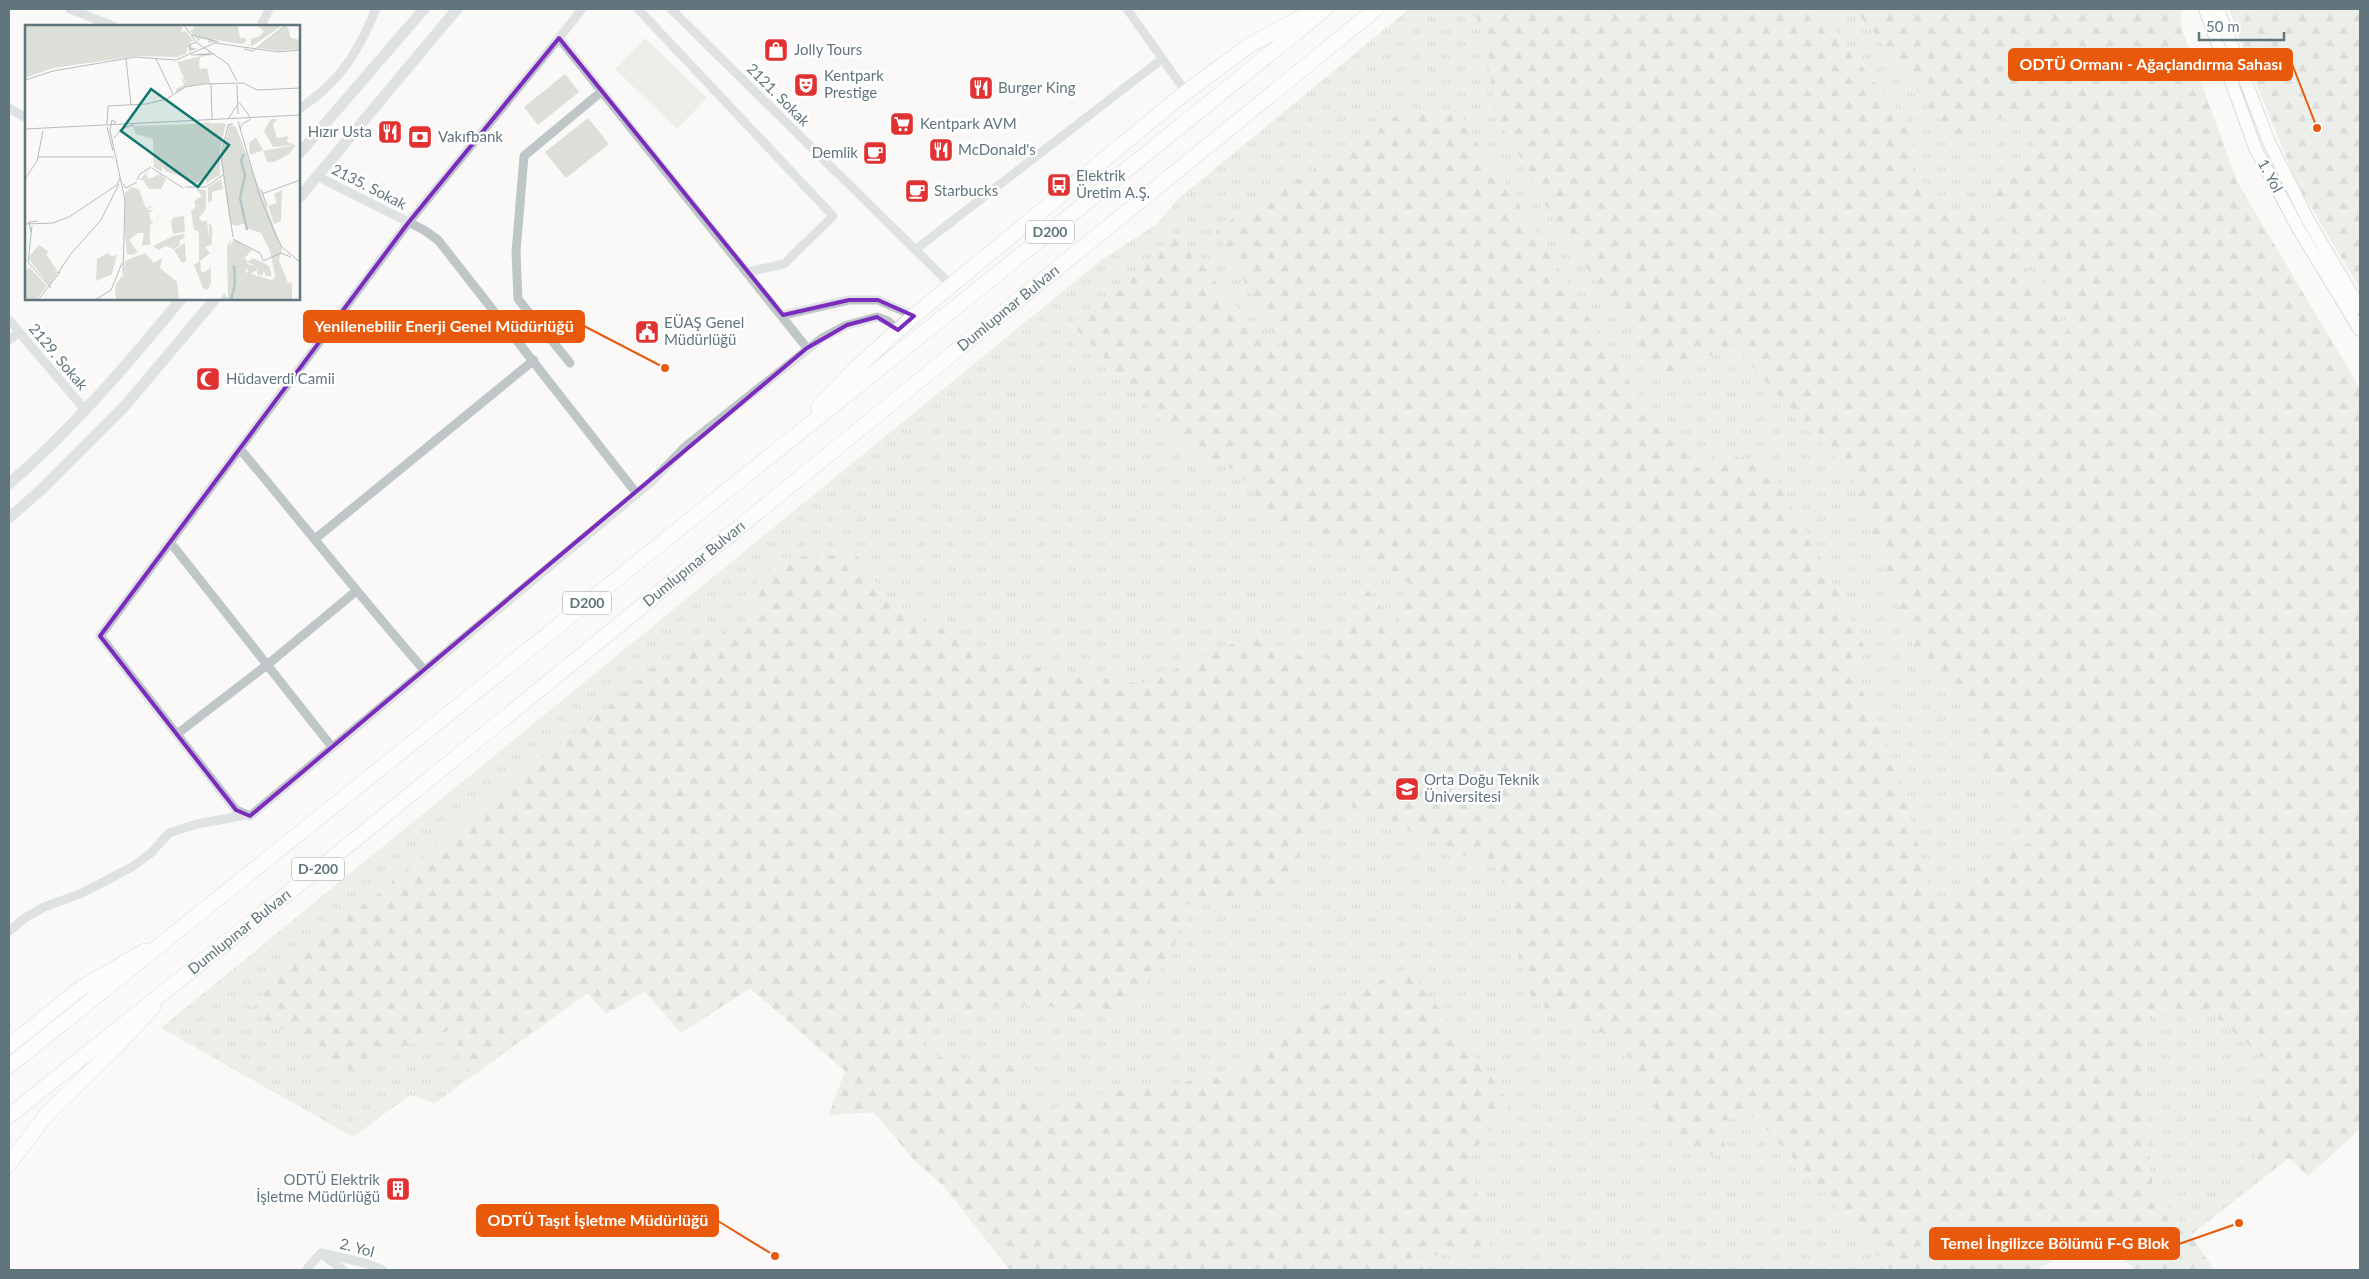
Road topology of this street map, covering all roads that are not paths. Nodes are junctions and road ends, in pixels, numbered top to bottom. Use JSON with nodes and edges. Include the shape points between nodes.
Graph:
{"nodes":[{"id":1,"x":70,"y":9,"type":"edge"},
{"id":2,"x":269,"y":9,"type":"edge"},
{"id":3,"x":376,"y":9,"type":"edge"},
{"id":4,"x":424,"y":9,"type":"edge"},
{"id":5,"x":457,"y":9,"type":"edge"},
{"id":6,"x":582,"y":9,"type":"edge"},
{"id":7,"x":638,"y":9,"type":"edge"},
{"id":8,"x":671,"y":9,"type":"edge"},
{"id":9,"x":1127,"y":9,"type":"edge"},
{"id":10,"x":1317,"y":9,"type":"edge"},
{"id":11,"x":1325,"y":9,"type":"edge"},
{"id":12,"x":1376,"y":9,"type":"edge"},
{"id":13,"x":2205,"y":9,"type":"edge"},
{"id":14,"x":2218,"y":9,"type":"edge"},
{"id":15,"x":111,"y":25,"type":"edge"},
{"id":16,"x":261,"y":25,"type":"edge"},
{"id":17,"x":559,"y":38,"type":"junction"},
{"id":18,"x":1162,"y":59,"type":"junction"},
{"id":19,"x":601,"y":92,"type":"junction"},
{"id":20,"x":1186,"y":92,"type":"junction"},
{"id":21,"x":300,"y":108,"type":"edge"},
{"id":22,"x":11,"y":112,"type":"edge"},
{"id":23,"x":25,"y":118,"type":"edge"},
{"id":24,"x":300,"y":153,"type":"edge"},
{"id":25,"x":317,"y":176,"type":"junction"},
{"id":26,"x":300,"y":197,"type":"edge"},
{"id":27,"x":408,"y":223,"type":"junction"},
{"id":28,"x":916,"y":250,"type":"junction"},
{"id":29,"x":748,"y":272,"type":"junction"},
{"id":30,"x":950,"y":287,"type":"junction"},
{"id":31,"x":180,"y":300,"type":"edge"},
{"id":32,"x":213,"y":300,"type":"edge"},
{"id":33,"x":2360,"y":308,"type":"edge"},
{"id":34,"x":782,"y":315,"type":"junction"},
{"id":35,"x":914,"y":316,"type":"junction"},
{"id":36,"x":9,"y":320,"type":"edge"},
{"id":37,"x":898,"y":330,"type":"junction"},
{"id":38,"x":2360,"y":330,"type":"edge"},
{"id":39,"x":19,"y":332,"type":"junction"},
{"id":40,"x":9,"y":340,"type":"edge"},
{"id":41,"x":807,"y":348,"type":"junction"},
{"id":42,"x":534,"y":360,"type":"junction"},
{"id":43,"x":570,"y":363,"type":"dead end"},
{"id":44,"x":86,"y":411,"type":"junction"},
{"id":45,"x":240,"y":449,"type":"junction"},
{"id":46,"x":774,"y":452,"type":"junction"},
{"id":47,"x":9,"y":484,"type":"edge"},
{"id":48,"x":637,"y":494,"type":"junction"},
{"id":49,"x":9,"y":518,"type":"edge"},
{"id":50,"x":315,"y":539,"type":"junction"},
{"id":51,"x":170,"y":542,"type":"junction"},
{"id":52,"x":355,"y":592,"type":"junction"},
{"id":53,"x":267,"y":665,"type":"junction"},
{"id":54,"x":424,"y":670,"type":"junction"},
{"id":55,"x":176,"y":734,"type":"junction"},
{"id":56,"x":332,"y":747,"type":"junction"},
{"id":57,"x":462,"y":750,"type":"joint"},
{"id":58,"x":400,"y":755,"type":"joint"},
{"id":59,"x":247,"y":815,"type":"junction"},
{"id":60,"x":9,"y":931,"type":"edge"},
{"id":61,"x":178,"y":932,"type":"junction"},
{"id":62,"x":173,"y":986,"type":"junction"},
{"id":63,"x":9,"y":1046,"type":"edge"},
{"id":64,"x":9,"y":1066,"type":"edge"},
{"id":65,"x":9,"y":1116,"type":"edge"},
{"id":66,"x":9,"y":1164,"type":"edge"},
{"id":67,"x":321,"y":1253,"type":"junction"},
{"id":68,"x":306,"y":1270,"type":"edge"},
{"id":69,"x":343,"y":1270,"type":"edge"},
{"id":70,"x":383,"y":1270,"type":"edge"}],
"edges":[{"from":1,"to":15,"type":"street"},
{"from":2,"to":16,"type":"street"},
{"from":3,"to":21,"type":"street","via":[[364,37],[338,77],[322,94]]},
{"from":4,"to":24,"type":"street"},
{"from":5,"to":25,"type":"street"},
{"from":6,"to":17,"type":"street"},
{"from":7,"to":29,"type":"street","via":[[833,216],[784,264]]},
{"from":8,"to":28,"type":"street","name":"2121. Sokak"},
{"from":9,"to":18,"type":"street"},
{"from":10,"to":20,"type":"main road","via":[[1250,44]]},
{"from":11,"to":46,"type":"main road","number":"D200"},
{"from":12,"to":57,"type":"main road","name":"Dumlupınar Bulvarı","number":"D200"},
{"from":13,"to":38,"type":"main road","name":"1. Yol","via":[[2256,150],[2298,228]]},
{"from":14,"to":33,"type":"main road","name":"1. Yol","via":[[2269,142],[2308,220]]},
{"from":17,"to":19,"type":"street"},
{"from":17,"to":27,"type":"street"},
{"from":18,"to":20,"type":"street"},
{"from":18,"to":28,"type":"street"},
{"from":19,"to":29,"type":"street"},
{"from":19,"to":43,"type":"street","via":[[524,156],[516,252],[518,299]]},
{"from":20,"to":30,"type":"main road"},
{"from":22,"to":23,"type":"street"},
{"from":25,"to":26,"type":"street"},
{"from":25,"to":27,"type":"street","name":"2135. Sokak"},
{"from":27,"to":42,"type":"street","name":"2135. Sokak","via":[[438,240]]},
{"from":27,"to":45,"type":"street"},
{"from":28,"to":30,"type":"street","name":"2121. Sokak"},
{"from":29,"to":34,"type":"street"},
{"from":30,"to":35,"type":"main road"},
{"from":31,"to":44,"type":"street"},
{"from":32,"to":49,"type":"street","via":[[124,407],[50,482]]},
{"from":34,"to":35,"type":"street","via":[[848,300],[878,300]]},
{"from":34,"to":41,"type":"street"},
{"from":35,"to":37,"type":"main road"},
{"from":36,"to":39,"type":"street","name":"2129. Sokak"},
{"from":37,"to":41,"type":"street","via":[[877,317],[847,325]]},
{"from":37,"to":46,"type":"main road"},
{"from":39,"to":40,"type":"street"},
{"from":39,"to":44,"type":"street","name":"2129. Sokak"},
{"from":41,"to":48,"type":"street","via":[[686,446]]},
{"from":42,"to":48,"type":"street","name":"2135. Sokak"},
{"from":42,"to":50,"type":"street"},
{"from":44,"to":47,"type":"street"},
{"from":45,"to":50,"type":"street"},
{"from":45,"to":51,"type":"street"},
{"from":46,"to":58,"type":"main road","number":"D200"},
{"from":48,"to":54,"type":"street"},
{"from":50,"to":52,"type":"street"},
{"from":51,"to":53,"type":"street"},
{"from":51,"to":55,"type":"street","via":[[100,636]]},
{"from":52,"to":53,"type":"street"},
{"from":52,"to":54,"type":"street"},
{"from":53,"to":55,"type":"street"},
{"from":53,"to":56,"type":"street"},
{"from":54,"to":56,"type":"street"},
{"from":55,"to":59,"type":"street","via":[[236,810]]},
{"from":56,"to":59,"type":"street","via":[[250,816]]},
{"from":57,"to":62,"type":"main road","name":"Dumlupınar Bulvarı","number":"D-200"},
{"from":58,"to":61,"type":"main road","number":"D-200"},
{"from":59,"to":60,"type":"street","via":[[197,824],[170,833],[132,867],[80,894],[44,907]]},
{"from":61,"to":63,"type":"main road","via":[[81,988]]},
{"from":61,"to":64,"type":"main road","number":"D-200"},
{"from":62,"to":65,"type":"main road","name":"Dumlupınar Bulvarı","number":"D-200"},
{"from":62,"to":66,"type":"main road","via":[[117,1046],[48,1112]]},
{"from":67,"to":68,"type":"street"},
{"from":67,"to":69,"type":"street","name":"2. Yol"},
{"from":67,"to":70,"type":"street","name":"2. Yol"}]}
